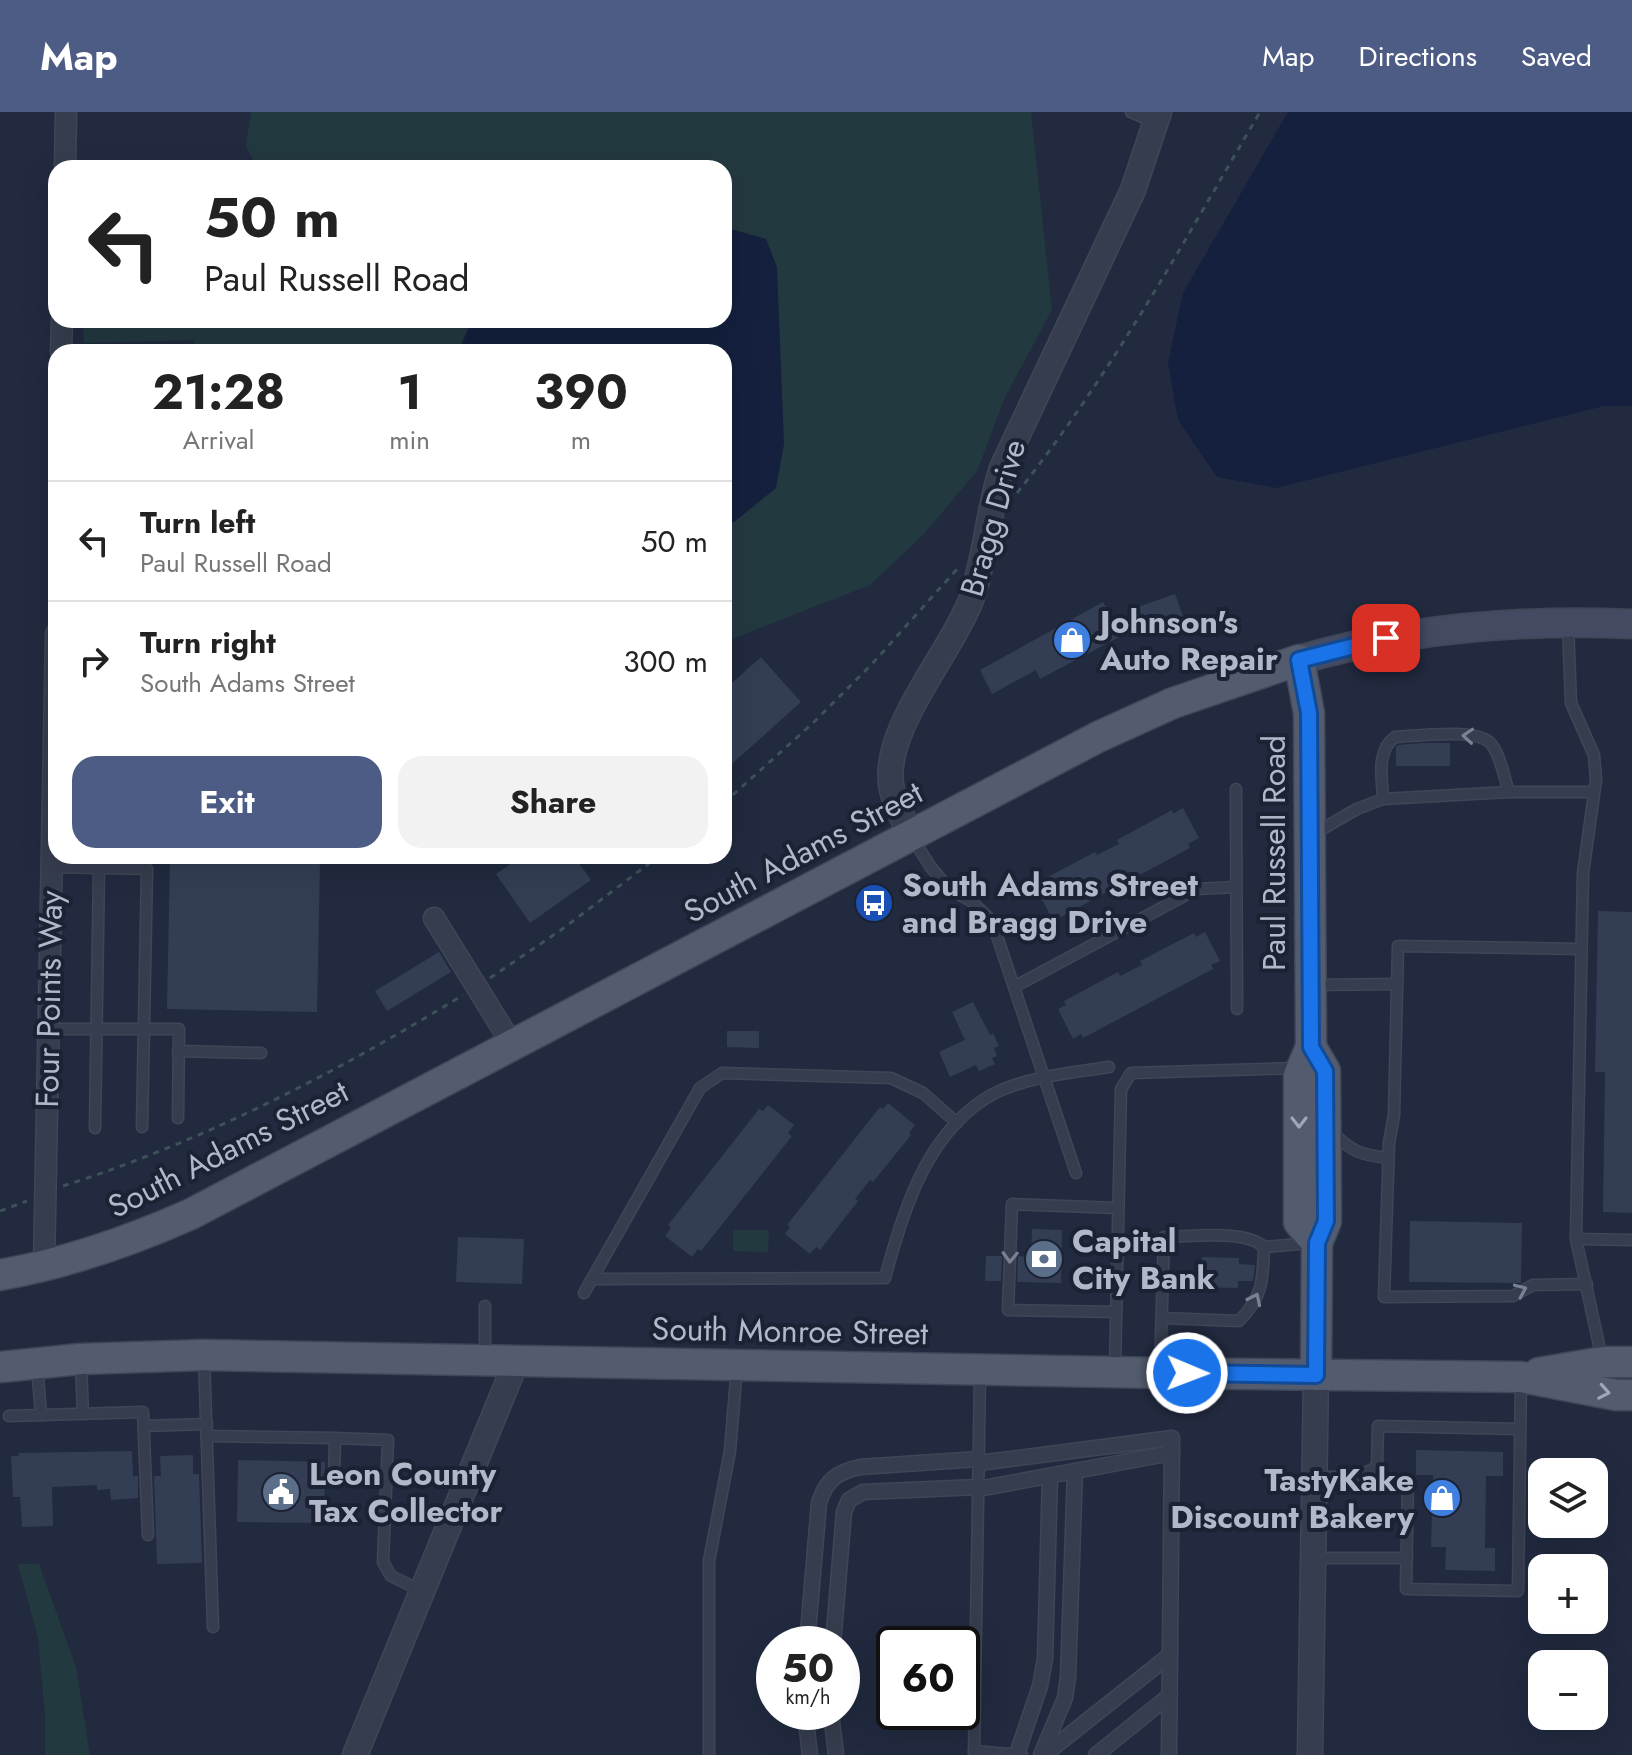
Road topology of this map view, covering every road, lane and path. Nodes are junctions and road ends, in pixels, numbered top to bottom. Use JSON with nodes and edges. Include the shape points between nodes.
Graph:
{"nodes":[{"id":1,"x":66,"y":112,"type":"edge"},
{"id":2,"x":1131,"y":112,"type":"edge"},
{"id":3,"x":1157,"y":118,"type":"edge"},
{"id":4,"x":65,"y":160,"type":"edge"},
{"id":5,"x":1568,"y":622,"type":"junction"},
{"id":6,"x":1632,"y":624,"type":"edge"},
{"id":7,"x":1299,"y":660,"type":"junction"},
{"id":8,"x":1236,"y":789,"type":"dead end"},
{"id":9,"x":1509,"y":792,"type":"junction"},
{"id":10,"x":1594,"y":792,"type":"junction"},
{"id":11,"x":1383,"y":799,"type":"junction"},
{"id":12,"x":912,"y":836,"type":"junction"},
{"id":13,"x":1310,"y":836,"type":"junction"},
{"id":14,"x":52,"y":864,"type":"edge"},
{"id":15,"x":648,"y":864,"type":"edge"},
{"id":16,"x":52,"y":867,"type":"junction"},
{"id":17,"x":99,"y":868,"type":"junction"},
{"id":18,"x":1236,"y":887,"type":"junction"},
{"id":19,"x":434,"y":918,"type":"dead end"},
{"id":20,"x":1581,"y":949,"type":"junction"},
{"id":21,"x":1397,"y":984,"type":"junction"},
{"id":22,"x":1311,"y":985,"type":"junction"},
{"id":23,"x":477,"y":986,"type":"junction"},
{"id":24,"x":1014,"y":987,"type":"junction"},
{"id":25,"x":1237,"y":1009,"type":"dead end"},
{"id":26,"x":48,"y":1029,"type":"junction"},
{"id":27,"x":97,"y":1029,"type":"junction"},
{"id":28,"x":144,"y":1029,"type":"junction"},
{"id":29,"x":512,"y":1044,"type":"junction"},
{"id":30,"x":178,"y":1051,"type":"junction"},
{"id":31,"x":261,"y":1053,"type":"dead end"},
{"id":32,"x":1307,"y":1057,"type":"junction"},
{"id":33,"x":1109,"y":1067,"type":"dead end"},
{"id":34,"x":1044,"y":1077,"type":"junction"},
{"id":35,"x":178,"y":1118,"type":"dead end"},
{"id":36,"x":957,"y":1123,"type":"junction"},
{"id":37,"x":1325,"y":1125,"type":"junction"},
{"id":38,"x":142,"y":1127,"type":"dead end"},
{"id":39,"x":95,"y":1128,"type":"dead end"},
{"id":40,"x":1388,"y":1158,"type":"junction"},
{"id":41,"x":1076,"y":1173,"type":"dead end"},
{"id":42,"x":46,"y":1194,"type":"junction"},
{"id":43,"x":1118,"y":1208,"type":"junction"},
{"id":44,"x":0,"y":1211,"type":"edge"},
{"id":45,"x":1576,"y":1239,"type":"junction"},
{"id":46,"x":1632,"y":1240,"type":"edge"},
{"id":47,"x":1317,"y":1243,"type":"junction"},
{"id":48,"x":1264,"y":1247,"type":"junction"},
{"id":49,"x":44,"y":1267,"type":"junction"},
{"id":50,"x":0,"y":1275,"type":"edge"},
{"id":51,"x":593,"y":1279,"type":"junction"},
{"id":52,"x":1587,"y":1284,"type":"junction"},
{"id":53,"x":584,"y":1293,"type":"dead end"},
{"id":54,"x":485,"y":1306,"type":"dead end"},
{"id":55,"x":1116,"y":1312,"type":"junction"},
{"id":56,"x":1162,"y":1318,"type":"junction"},
{"id":57,"x":204,"y":1355,"type":"junction"},
{"id":58,"x":58,"y":1361,"type":"junction"},
{"id":59,"x":485,"y":1362,"type":"junction"},
{"id":60,"x":516,"y":1362,"type":"junction"},
{"id":61,"x":1617,"y":1362,"type":"edge"},
{"id":62,"x":737,"y":1366,"type":"junction"},
{"id":63,"x":0,"y":1367,"type":"edge"},
{"id":64,"x":980,"y":1370,"type":"junction"},
{"id":65,"x":1115,"y":1372,"type":"junction"},
{"id":66,"x":1160,"y":1373,"type":"junction"},
{"id":67,"x":1316,"y":1375,"type":"junction"},
{"id":68,"x":1521,"y":1377,"type":"junction"},
{"id":69,"x":1632,"y":1395,"type":"edge"},
{"id":70,"x":83,"y":1414,"type":"junction"},
{"id":71,"x":41,"y":1415,"type":"junction"},
{"id":72,"x":9,"y":1416,"type":"dead end"},
{"id":73,"x":207,"y":1424,"type":"junction"},
{"id":74,"x":144,"y":1426,"type":"junction"},
{"id":75,"x":1520,"y":1429,"type":"junction"},
{"id":76,"x":207,"y":1436,"type":"junction"},
{"id":77,"x":335,"y":1438,"type":"junction"},
{"id":78,"x":1172,"y":1453,"type":"junction"},
{"id":79,"x":979,"y":1461,"type":"junction"},
{"id":80,"x":1075,"y":1471,"type":"junction"},
{"id":81,"x":1050,"y":1476,"type":"junction"},
{"id":82,"x":1315,"y":1477,"type":"junction"},
{"id":83,"x":1408,"y":1479,"type":"dead end"},
{"id":84,"x":334,"y":1482,"type":"dead end"},
{"id":85,"x":978,"y":1488,"type":"junction"},
{"id":86,"x":148,"y":1535,"type":"dead end"},
{"id":87,"x":1313,"y":1558,"type":"junction"},
{"id":88,"x":1407,"y":1558,"type":"junction"},
{"id":89,"x":422,"y":1591,"type":"junction"},
{"id":90,"x":809,"y":1626,"type":"edge"},
{"id":91,"x":834,"y":1626,"type":"edge"},
{"id":92,"x":213,"y":1627,"type":"dead end"},
{"id":93,"x":1170,"y":1655,"type":"junction"},
{"id":94,"x":1170,"y":1695,"type":"junction"},
{"id":95,"x":807,"y":1730,"type":"edge"},
{"id":96,"x":833,"y":1730,"type":"edge"},
{"id":97,"x":974,"y":1753,"type":"edge"},
{"id":98,"x":1019,"y":1754,"type":"edge"},
{"id":99,"x":355,"y":1755,"type":"edge"},
{"id":100,"x":709,"y":1755,"type":"edge"},
{"id":101,"x":810,"y":1755,"type":"edge"},
{"id":102,"x":836,"y":1755,"type":"edge"},
{"id":103,"x":1042,"y":1755,"type":"edge"},
{"id":104,"x":1096,"y":1755,"type":"edge"},
{"id":105,"x":1169,"y":1755,"type":"edge"},
{"id":106,"x":1310,"y":1755,"type":"edge"}],
"edges":[{"from":1,"to":4,"type":"street"},
{"from":2,"to":3,"type":"lane"},
{"from":3,"to":12,"type":"street","name":"Bragg Drive","via":[[1133,190],[1002,468],[971,598],[894,747],[892,790]]},
{"from":5,"to":6,"type":"main road","name":"South Adams Street"},
{"from":5,"to":7,"type":"main road","name":"South Adams Street","via":[[1448,629]]},
{"from":5,"to":10,"type":"lane","via":[[1571,703],[1594,755]]},
{"from":7,"to":12,"type":"main road","name":"South Adams Street","via":[[1232,681],[1098,737]]},
{"from":7,"to":13,"type":"main road","name":"Paul Russell Road","via":[[1309,713]]},
{"from":8,"to":18,"type":"lane"},
{"from":9,"to":10,"type":"lane"},
{"from":9,"to":11,"type":"lane"},
{"from":9,"to":11,"type":"lane","one_way":true,"via":[[1494,746],[1485,737],[1395,737],[1382,755]]},
{"from":10,"to":20,"type":"lane","via":[[1583,873]]},
{"from":11,"to":13,"type":"lane"},
{"from":12,"to":24,"type":"lane","via":[[949,889],[992,921]]},
{"from":12,"to":29,"type":"main road","name":"South Adams Street"},
{"from":13,"to":22,"type":"main road","name":"Paul Russell Road"},
{"from":14,"to":16,"type":"street","name":"Four Points Way"},
{"from":15,"to":23,"type":"path"},
{"from":16,"to":17,"type":"lane"},
{"from":16,"to":26,"type":"street","name":"Four Points Way"},
{"from":17,"to":27,"type":"lane"},
{"from":17,"to":28,"type":"lane","via":[[147,869]]},
{"from":18,"to":24,"type":"lane","via":[[1197,889]]},
{"from":18,"to":25,"type":"lane"},
{"from":19,"to":23,"type":"street"},
{"from":20,"to":21,"type":"lane","via":[[1398,946]]},
{"from":20,"to":45,"type":"lane"},
{"from":21,"to":22,"type":"lane"},
{"from":21,"to":40,"type":"lane"},
{"from":22,"to":32,"type":"main road","name":"Paul Russell Road"},
{"from":23,"to":29,"type":"street"},
{"from":23,"to":42,"type":"path","via":[[244,1115]]},
{"from":24,"to":34,"type":"lane"},
{"from":26,"to":27,"type":"lane"},
{"from":26,"to":42,"type":"street","name":"Four Points Way"},
{"from":27,"to":28,"type":"lane"},
{"from":27,"to":39,"type":"lane"},
{"from":28,"to":30,"type":"lane","via":[[179,1029]]},
{"from":28,"to":38,"type":"lane"},
{"from":29,"to":49,"type":"main road","name":"South Adams Street","via":[[191,1214],[122,1244]]},
{"from":30,"to":31,"type":"lane"},
{"from":30,"to":35,"type":"lane"},
{"from":32,"to":37,"type":"main road","name":"Paul Russell Road","via":[[1325,1071]]},
{"from":32,"to":43,"type":"lane","via":[[1131,1073],[1121,1089]]},
{"from":32,"to":47,"type":"main road","name":"Paul Russell Road","one_way":true,"via":[[1299,1075],[1299,1222]]},
{"from":33,"to":34,"type":"lane"},
{"from":34,"to":36,"type":"lane","via":[[996,1093]]},
{"from":34,"to":41,"type":"lane"},
{"from":36,"to":51,"type":"lane","via":[[926,1164],[885,1278]]},
{"from":36,"to":51,"type":"lane","via":[[923,1093],[891,1078],[722,1073],[700,1088]]},
{"from":37,"to":40,"type":"lane","via":[[1362,1155]]},
{"from":37,"to":47,"type":"main road","name":"Paul Russell Road","via":[[1326,1221]]},
{"from":40,"to":52,"type":"lane","one_way":true,"via":[[1384,1297],[1513,1296],[1533,1285]]},
{"from":42,"to":44,"type":"path"},
{"from":42,"to":49,"type":"street","name":"Four Points Way"},
{"from":43,"to":55,"type":"lane"},
{"from":43,"to":55,"type":"lane","one_way":true,"via":[[1012,1204],[1008,1310]]},
{"from":45,"to":46,"type":"lane"},
{"from":45,"to":52,"type":"lane"},
{"from":47,"to":48,"type":"lane"},
{"from":47,"to":67,"type":"main road","name":"Paul Russell Road"},
{"from":56,"to":48,"type":"lane","one_way":true,"via":[[1239,1321],[1251,1309],[1263,1280]]},
{"from":48,"to":56,"type":"lane","via":[[1242,1237],[1164,1237]]},
{"from":49,"to":50,"type":"main road","name":"South Adams Street"},
{"from":51,"to":53,"type":"lane"},
{"from":52,"to":61,"type":"lane"},
{"from":54,"to":59,"type":"lane"},
{"from":55,"to":65,"type":"lane"},
{"from":56,"to":66,"type":"lane"},
{"from":57,"to":58,"type":"main road","name":"South Monroe Street"},
{"from":57,"to":59,"type":"main road","name":"South Monroe Street"},
{"from":57,"to":73,"type":"lane"},
{"from":58,"to":63,"type":"main road","name":"South Monroe Street"},
{"from":58,"to":70,"type":"lane"},
{"from":58,"to":71,"type":"lane"},
{"from":59,"to":60,"type":"main road","name":"South Monroe Street"},
{"from":60,"to":62,"type":"main road","name":"South Monroe Street"},
{"from":60,"to":89,"type":"street"},
{"from":61,"to":68,"type":"main road","name":"South Monroe Street"},
{"from":62,"to":64,"type":"main road","name":"South Monroe Street"},
{"from":62,"to":100,"type":"lane","via":[[730,1451],[709,1561]]},
{"from":64,"to":65,"type":"main road","name":"South Monroe Street"},
{"from":64,"to":79,"type":"lane"},
{"from":65,"to":66,"type":"main road","name":"South Monroe Street"},
{"from":66,"to":67,"type":"main road","name":"South Monroe Street"},
{"from":67,"to":68,"type":"main road","name":"South Monroe Street"},
{"from":67,"to":82,"type":"street","name":"Paul Russell Road"},
{"from":68,"to":69,"type":"main road","name":"South Monroe Street","one_way":true},
{"from":68,"to":75,"type":"lane"},
{"from":70,"to":71,"type":"lane"},
{"from":70,"to":74,"type":"lane","via":[[143,1412]]},
{"from":71,"to":72,"type":"lane"},
{"from":73,"to":74,"type":"lane"},
{"from":73,"to":76,"type":"lane"},
{"from":74,"to":86,"type":"lane"},
{"from":75,"to":82,"type":"lane","via":[[1378,1426],[1377,1467],[1356,1477]]},
{"from":75,"to":88,"type":"lane","via":[[1518,1591],[1406,1589]]},
{"from":76,"to":77,"type":"lane"},
{"from":76,"to":92,"type":"lane"},
{"from":77,"to":84,"type":"lane"},
{"from":77,"to":89,"type":"lane","via":[[388,1440],[383,1562],[391,1576]]},
{"from":78,"to":79,"type":"street","via":[[1172,1438]]},
{"from":78,"to":80,"type":"street"},
{"from":78,"to":93,"type":"street"},
{"from":79,"to":85,"type":"lane"},
{"from":79,"to":90,"type":"street","via":[[860,1467],[832,1478],[819,1503]]},
{"from":80,"to":81,"type":"street"},
{"from":80,"to":103,"type":"street","via":[[1068,1677]]},
{"from":81,"to":85,"type":"street"},
{"from":81,"to":98,"type":"street","via":[[1045,1659]]},
{"from":82,"to":87,"type":"street","name":"Paul Russell Road"},
{"from":83,"to":88,"type":"lane"},
{"from":85,"to":91,"type":"street","via":[[863,1492],[849,1500]]},
{"from":85,"to":97,"type":"lane"},
{"from":87,"to":88,"type":"lane"},
{"from":87,"to":106,"type":"street","name":"Paul Russell Road"},
{"from":89,"to":99,"type":"street"},
{"from":93,"to":94,"type":"street"},
{"from":93,"to":103,"type":"street"},
{"from":94,"to":104,"type":"street"},
{"from":94,"to":105,"type":"street"},
{"from":95,"to":101,"type":"street"},
{"from":96,"to":102,"type":"street"},
{"from":97,"to":98,"type":"lane"}]}
